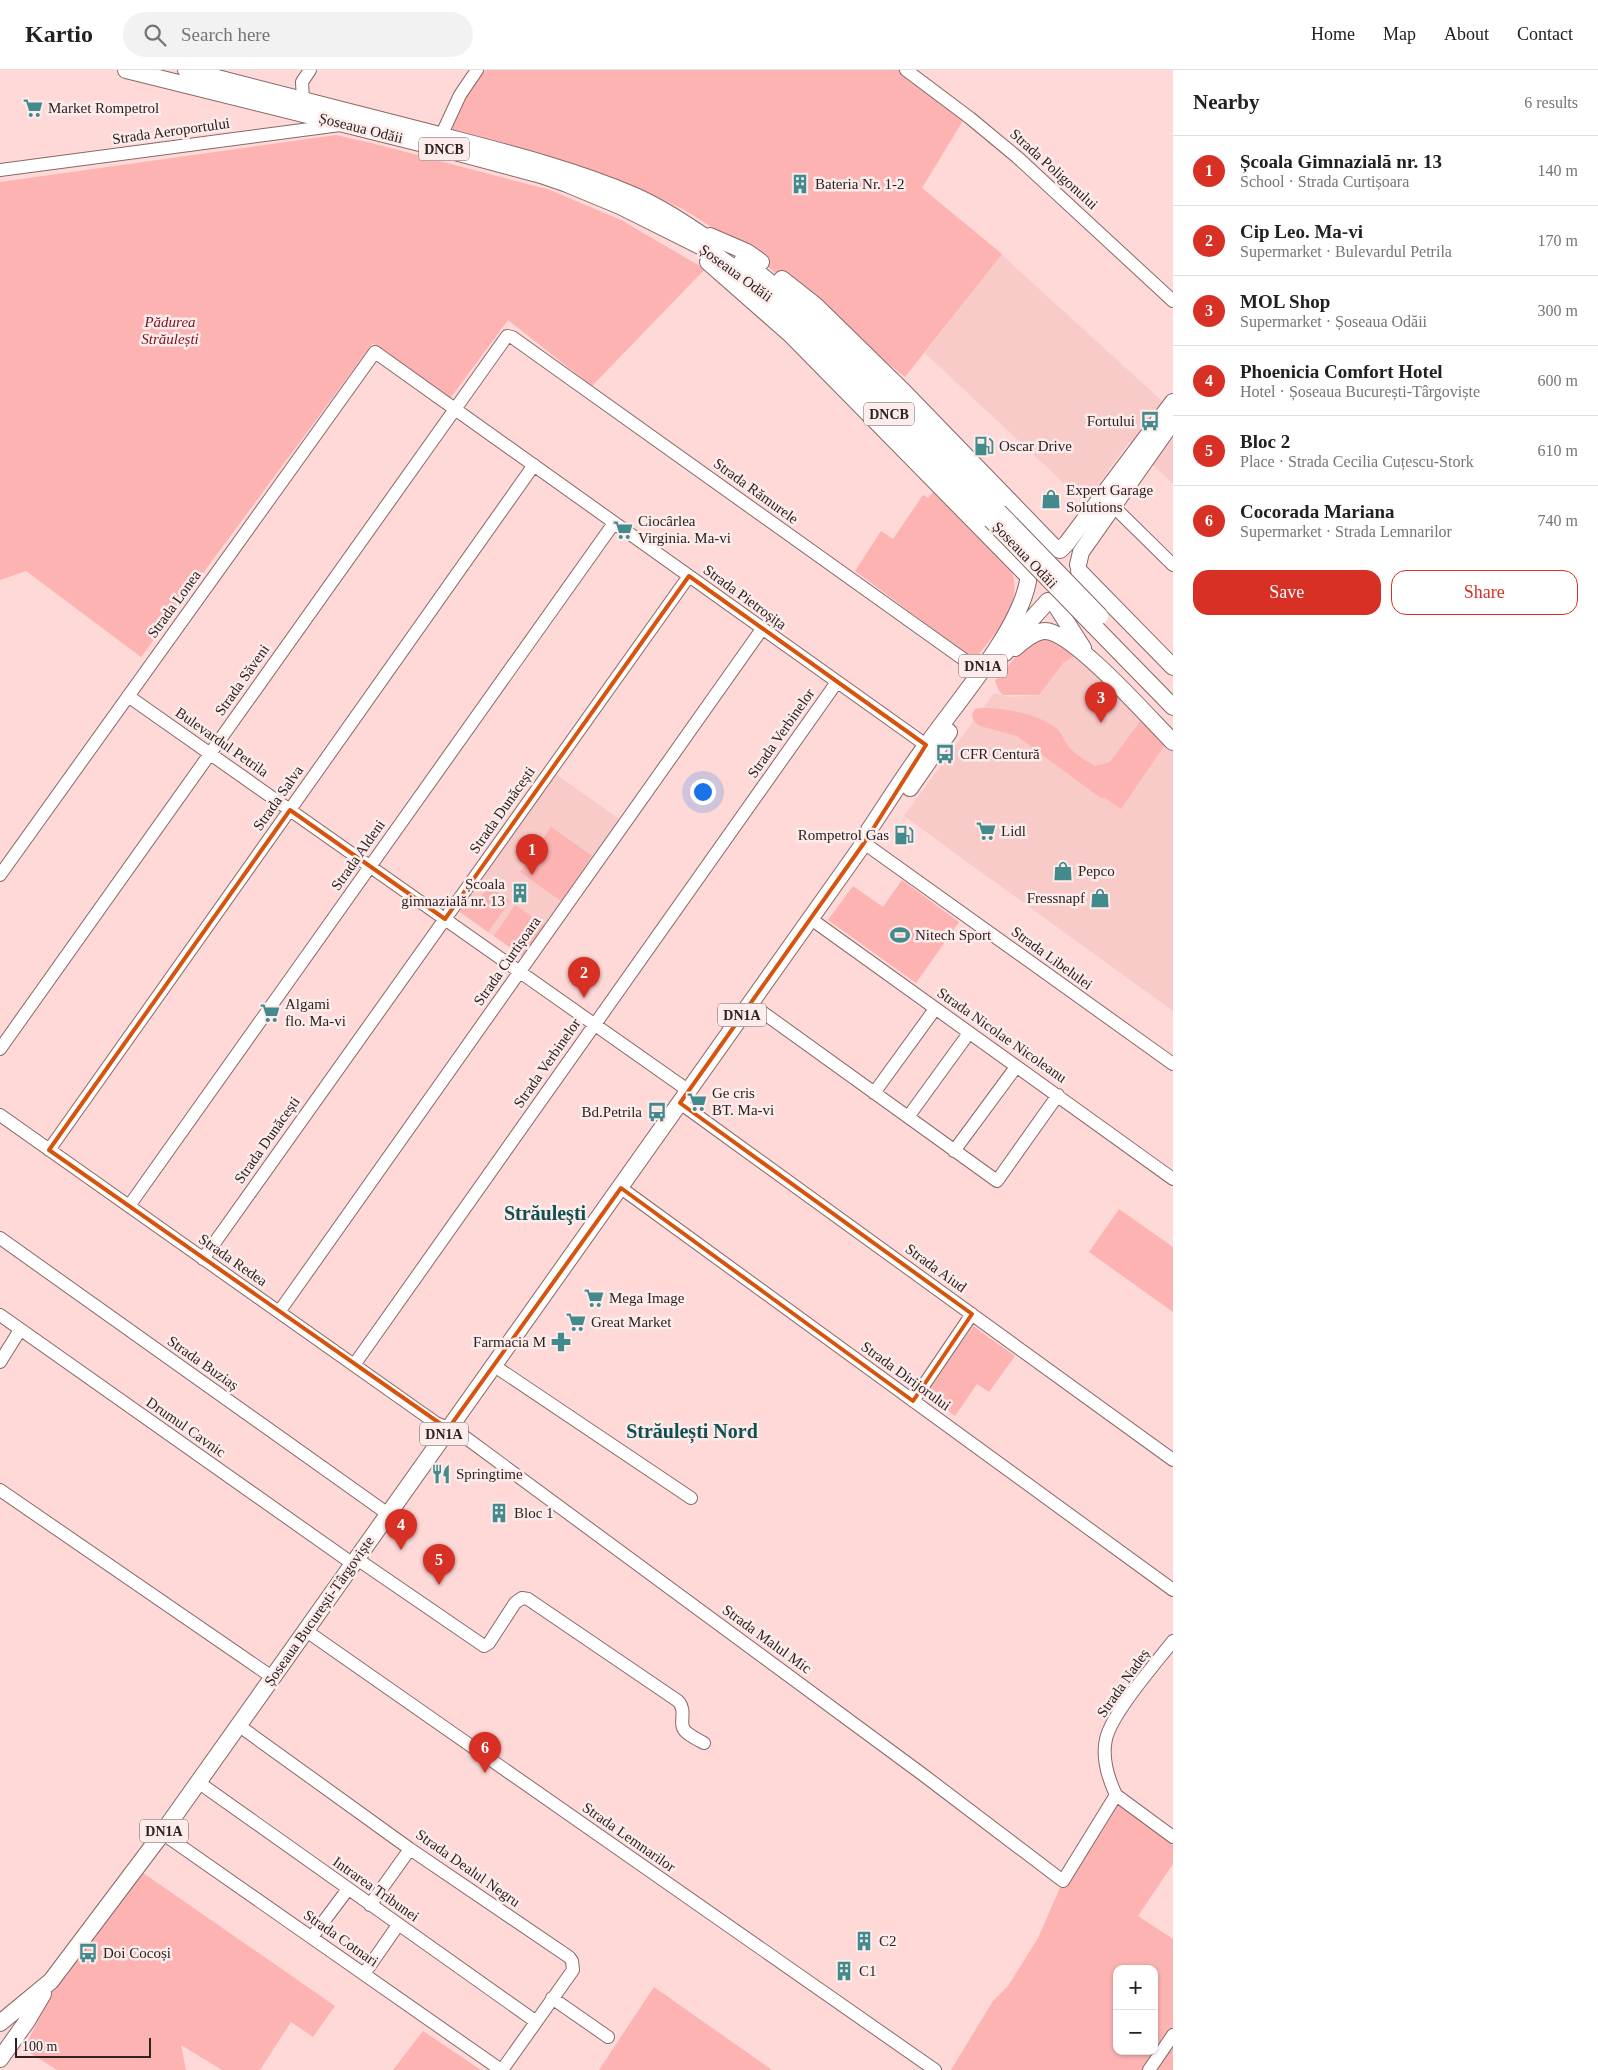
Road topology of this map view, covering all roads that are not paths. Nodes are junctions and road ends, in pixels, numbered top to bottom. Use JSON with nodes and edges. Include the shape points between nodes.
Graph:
{"nodes":[{"id":1,"x":126,"y":70,"type":"edge"},
{"id":2,"x":186,"y":70,"type":"edge"},
{"id":3,"x":310,"y":70,"type":"edge"},
{"id":4,"x":477,"y":70,"type":"edge"},
{"id":5,"x":906,"y":70,"type":"edge"},
{"id":6,"x":303,"y":100,"type":"junction"},
{"id":7,"x":347,"y":125,"type":"junction"},
{"id":8,"x":440,"y":136,"type":"junction"},
{"id":9,"x":0,"y":170,"type":"edge"},
{"id":10,"x":662,"y":228,"type":"junction"},
{"id":11,"x":693,"y":229,"type":"junction"},
{"id":12,"x":1173,"y":301,"type":"edge"},
{"id":13,"x":512,"y":337,"type":"joint"},
{"id":14,"x":375,"y":352,"type":"joint"},
{"id":15,"x":1173,"y":402,"type":"edge"},
{"id":16,"x":454,"y":409,"type":"junction"},
{"id":17,"x":1173,"y":421,"type":"edge"},
{"id":18,"x":534,"y":466,"type":"junction"},
{"id":19,"x":1106,"y":508,"type":"junction"},
{"id":20,"x":995,"y":516,"type":"junction"},
{"id":21,"x":614,"y":523,"type":"junction"},
{"id":22,"x":1036,"y":529,"type":"junction"},
{"id":23,"x":1058,"y":549,"type":"junction"},
{"id":24,"x":1173,"y":565,"type":"edge"},
{"id":25,"x":1079,"y":568,"type":"junction"},
{"id":26,"x":689,"y":576,"type":"junction"},
{"id":27,"x":1028,"y":578,"type":"junction"},
{"id":28,"x":1050,"y":601,"type":"junction"},
{"id":29,"x":1124,"y":617,"type":"junction"},
{"id":30,"x":1096,"y":620,"type":"junction"},
{"id":31,"x":762,"y":629,"type":"junction"},
{"id":32,"x":1090,"y":658,"type":"junction"},
{"id":33,"x":1173,"y":667,"type":"edge"},
{"id":34,"x":988,"y":669,"type":"junction"},
{"id":35,"x":837,"y":682,"type":"junction"},
{"id":36,"x":1173,"y":691,"type":"edge"},
{"id":37,"x":128,"y":696,"type":"junction"},
{"id":38,"x":1173,"y":707,"type":"edge"},
{"id":39,"x":1173,"y":742,"type":"edge"},
{"id":40,"x":926,"y":745,"type":"junction"},
{"id":41,"x":210,"y":753,"type":"junction"},
{"id":42,"x":290,"y":810,"type":"junction"},
{"id":43,"x":864,"y":843,"type":"junction"},
{"id":44,"x":370,"y":866,"type":"junction"},
{"id":45,"x":0,"y":875,"type":"edge"},
{"id":46,"x":445,"y":919,"type":"junction"},
{"id":47,"x":811,"y":919,"type":"junction"},
{"id":48,"x":520,"y":971,"type":"junction"},
{"id":49,"x":748,"y":1007,"type":"junction"},
{"id":50,"x":935,"y":1009,"type":"junction"},
{"id":51,"x":595,"y":1024,"type":"junction"},
{"id":52,"x":969,"y":1033,"type":"junction"},
{"id":53,"x":0,"y":1049,"type":"edge"},
{"id":54,"x":1173,"y":1064,"type":"edge"},
{"id":55,"x":1016,"y":1067,"type":"junction"},
{"id":56,"x":827,"y":1069,"type":"dead end"},
{"id":57,"x":874,"y":1093,"type":"junction"},
{"id":58,"x":1058,"y":1095,"type":"junction"},
{"id":59,"x":685,"y":1097,"type":"junction"},
{"id":60,"x":0,"y":1115,"type":"edge"},
{"id":61,"x":908,"y":1118,"type":"junction"},
{"id":62,"x":49,"y":1150,"type":"junction"},
{"id":63,"x":954,"y":1151,"type":"junction"},
{"id":64,"x":1173,"y":1179,"type":"edge"},
{"id":65,"x":620,"y":1188,"type":"junction"},
{"id":66,"x":129,"y":1206,"type":"junction"},
{"id":67,"x":0,"y":1238,"type":"edge"},
{"id":68,"x":203,"y":1259,"type":"junction"},
{"id":69,"x":279,"y":1312,"type":"junction"},
{"id":70,"x":972,"y":1314,"type":"junction"},
{"id":71,"x":0,"y":1315,"type":"edge"},
{"id":72,"x":20,"y":1330,"type":"junction"},
{"id":73,"x":0,"y":1362,"type":"edge"},
{"id":74,"x":354,"y":1365,"type":"junction"},
{"id":75,"x":493,"y":1365,"type":"junction"},
{"id":76,"x":913,"y":1401,"type":"junction"},
{"id":77,"x":448,"y":1429,"type":"junction"},
{"id":78,"x":1173,"y":1460,"type":"edge"},
{"id":79,"x":0,"y":1490,"type":"edge"},
{"id":80,"x":691,"y":1498,"type":"dead end"},
{"id":81,"x":388,"y":1514,"type":"junction"},
{"id":82,"x":355,"y":1562,"type":"junction"},
{"id":83,"x":1173,"y":1590,"type":"edge"},
{"id":84,"x":305,"y":1630,"type":"junction"},
{"id":85,"x":1173,"y":1641,"type":"edge"},
{"id":86,"x":272,"y":1677,"type":"junction"},
{"id":87,"x":238,"y":1725,"type":"junction"},
{"id":88,"x":704,"y":1743,"type":"dead end"},
{"id":89,"x":198,"y":1782,"type":"junction"},
{"id":90,"x":1116,"y":1795,"type":"junction"},
{"id":91,"x":162,"y":1833,"type":"junction"},
{"id":92,"x":1173,"y":1837,"type":"edge"},
{"id":93,"x":410,"y":1849,"type":"junction"},
{"id":94,"x":348,"y":1889,"type":"junction"},
{"id":95,"x":370,"y":1904,"type":"junction"},
{"id":96,"x":398,"y":1925,"type":"junction"},
{"id":97,"x":312,"y":1937,"type":"junction"},
{"id":98,"x":364,"y":1974,"type":"junction"},
{"id":99,"x":52,"y":1981,"type":"junction"},
{"id":100,"x":552,"y":1998,"type":"junction"},
{"id":101,"x":535,"y":2021,"type":"junction"},
{"id":102,"x":0,"y":2023,"type":"edge"},
{"id":103,"x":1173,"y":2035,"type":"edge"},
{"id":104,"x":608,"y":2038,"type":"dead end"},
{"id":105,"x":0,"y":2058,"type":"edge"},
{"id":106,"x":501,"y":2070,"type":"edge"},
{"id":107,"x":934,"y":2070,"type":"edge"},
{"id":108,"x":1149,"y":2070,"type":"edge"}],
"edges":[{"from":1,"to":7,"type":"main road","name":"Șoseaua Odăii","number":"DNCB"},
{"from":2,"to":6,"type":"main road","name":"Șoseaua Odăii","number":"DNCB"},
{"from":3,"to":6,"type":"street","via":[[302,82]]},
{"from":4,"to":8,"type":"street","via":[[460,95]]},
{"from":5,"to":12,"type":"street","name":"Strada Poligonului","via":[[1017,157]]},
{"from":6,"to":8,"type":"main road","name":"Șoseaua Odăii","number":"DNCB"},
{"from":7,"to":9,"type":"street","name":"Strada Aeroportului"},
{"from":7,"to":10,"type":"main road","name":"Șoseaua Odăii","number":"DNCB","via":[[558,181],[620,206]]},
{"from":8,"to":11,"type":"main road","name":"Șoseaua Odăii","number":"DNCB","via":[[598,181],[634,196]]},
{"from":10,"to":20,"type":"main road","name":"Șoseaua Odăii","number":"DNCB","via":[[710,251],[774,300]]},
{"from":10,"to":27,"type":"main road","via":[[716,268],[790,334]]},
{"from":11,"to":20,"type":"main road","name":"Șoseaua Odăii","number":"DNCB","via":[[761,274],[799,307],[880,388]]},
{"from":11,"to":22,"type":"main road","via":[[747,252],[815,305]]},
{"from":13,"to":16,"type":"street","name":"Strada Săveni","via":[[505,337]]},
{"from":13,"to":34,"type":"street","name":"Strada Rămurele"},
{"from":14,"to":16,"type":"street","name":"Strada Pietroșița"},
{"from":14,"to":37,"type":"street","name":"Strada Lonea"},
{"from":15,"to":19,"type":"main road","number":"DN1A"},
{"from":16,"to":18,"type":"street","name":"Strada Pietroșița"},
{"from":16,"to":41,"type":"street","name":"Strada Săveni"},
{"from":17,"to":19,"type":"main road","number":"DN1A"},
{"from":18,"to":21,"type":"street","name":"Strada Pietroșița"},
{"from":18,"to":42,"type":"street","name":"Strada Salva"},
{"from":19,"to":22,"type":"main road","via":[[1064,533],[1056,535]]},
{"from":19,"to":23,"type":"main road","number":"DN1A"},
{"from":19,"to":24,"type":"street"},
{"from":19,"to":25,"type":"main road","number":"DN1A","via":[[1081,552]]},
{"from":19,"to":29,"type":"main road","via":[[1087,561],[1096,580]]},
{"from":20,"to":30,"type":"main road","name":"Șoseaua Odăii","number":"DNCB","bridge":true},
{"from":21,"to":26,"type":"street","name":"Strada Pietroșița"},
{"from":21,"to":44,"type":"street","name":"Strada Aldeni"},
{"from":22,"to":23,"type":"main road"},
{"from":23,"to":25,"type":"main road","via":[[1069,554]]},
{"from":23,"to":27,"type":"main road","number":"DN1A","via":[[1036,556],[1031,562]]},
{"from":25,"to":28,"type":"main road","number":"DN1A","via":[[1080,577],[1075,590],[1066,598]]},
{"from":25,"to":29,"type":"main road"},
{"from":26,"to":31,"type":"street","name":"Strada Pietroșița"},
{"from":26,"to":46,"type":"street","name":"Strada Dunăcești"},
{"from":27,"to":28,"type":"main road","via":[[1035,594]]},
{"from":27,"to":34,"type":"main road","name":"Șoseaua București-Târgoviște","number":"DN1A","via":[[1024,600]]},
{"from":28,"to":32,"type":"main road"},
{"from":28,"to":34,"type":"main road","name":"Șoseaua București-Târgoviște","number":"DN1A"},
{"from":29,"to":33,"type":"main road"},
{"from":30,"to":36,"type":"main road","name":"Șoseaua Odăii","number":"DNCB"},
{"from":30,"to":38,"type":"main road","name":"Șoseaua Odăii","number":"DNCB"},
{"from":31,"to":35,"type":"street","name":"Strada Pietroșița"},
{"from":31,"to":48,"type":"street","name":"Strada Curtișoara"},
{"from":32,"to":34,"type":"main road","via":[[1061,636],[1045,631],[1026,639]]},
{"from":32,"to":39,"type":"main road"},
{"from":34,"to":40,"type":"main road","name":"Șoseaua București-Târgoviște","number":"DN1A"},
{"from":34,"to":43,"type":"main road","name":"Șoseaua București-Târgoviște","number":"DN1A","via":[[885,822],[875,836]]},
{"from":35,"to":40,"type":"street","name":"Strada Pietroșița"},
{"from":35,"to":51,"type":"street","name":"Strada Verbinelor"},
{"from":37,"to":41,"type":"street","name":"Bulevardul Petrila"},
{"from":37,"to":45,"type":"street","name":"Strada Lonea"},
{"from":40,"to":43,"type":"main road","name":"Șoseaua București-Târgoviște","number":"DN1A","via":[[869,830]]},
{"from":41,"to":42,"type":"street","name":"Bulevardul Petrila"},
{"from":41,"to":53,"type":"street","name":"Strada Săveni"},
{"from":42,"to":44,"type":"street","name":"Bulevardul Petrila"},
{"from":42,"to":62,"type":"street","name":"Strada Salva"},
{"from":43,"to":47,"type":"main road","name":"Șoseaua București-Târgoviște","number":"DN1A"},
{"from":43,"to":54,"type":"street","name":"Strada Libelulei"},
{"from":44,"to":46,"type":"street","name":"Bulevardul Petrila"},
{"from":44,"to":66,"type":"street","name":"Strada Aldeni"},
{"from":46,"to":48,"type":"street","name":"Bulevardul Petrila"},
{"from":46,"to":68,"type":"street","name":"Strada Dunăcești"},
{"from":47,"to":49,"type":"main road","name":"Șoseaua București-Târgoviște","number":"DN1A"},
{"from":47,"to":50,"type":"street","name":"Strada Nicolae Nicoleanu"},
{"from":48,"to":51,"type":"street","name":"Bulevardul Petrila"},
{"from":48,"to":69,"type":"street","name":"Strada Curtișoara"},
{"from":49,"to":56,"type":"street"},
{"from":49,"to":57,"type":"street"},
{"from":49,"to":59,"type":"main road","name":"Șoseaua București-Târgoviște","number":"DN1A"},
{"from":50,"to":52,"type":"street","name":"Strada Nicolae Nicoleanu"},
{"from":50,"to":57,"type":"street"},
{"from":51,"to":59,"type":"street","name":"Bulevardul Petrila"},
{"from":51,"to":74,"type":"street","name":"Strada Verbinelor"},
{"from":52,"to":55,"type":"street","name":"Strada Nicolae Nicoleanu"},
{"from":52,"to":61,"type":"street"},
{"from":55,"to":58,"type":"street","name":"Strada Nicolae Nicoleanu"},
{"from":55,"to":63,"type":"street"},
{"from":57,"to":61,"type":"street"},
{"from":58,"to":63,"type":"street","via":[[997,1182]]},
{"from":58,"to":64,"type":"street","name":"Strada Nicolae Nicoleanu"},
{"from":59,"to":65,"type":"main road","name":"Șoseaua București-Târgoviște","number":"DN1A"},
{"from":59,"to":70,"type":"street","name":"Strada Aiud"},
{"from":60,"to":62,"type":"street","name":"Strada Redea"},
{"from":61,"to":63,"type":"street"},
{"from":62,"to":66,"type":"street","name":"Strada Redea"},
{"from":65,"to":75,"type":"main road","name":"Șoseaua București-Târgoviște","number":"DN1A"},
{"from":65,"to":76,"type":"street","name":"Strada Dirijorului"},
{"from":66,"to":68,"type":"street","name":"Strada Redea"},
{"from":67,"to":81,"type":"street","name":"Strada Buziaș"},
{"from":68,"to":69,"type":"street","name":"Strada Redea"},
{"from":69,"to":74,"type":"street","name":"Strada Redea"},
{"from":70,"to":76,"type":"street"},
{"from":70,"to":78,"type":"street","name":"Strada Aiud"},
{"from":71,"to":72,"type":"street","name":"Drumul Cavnic"},
{"from":72,"to":73,"type":"street"},
{"from":72,"to":82,"type":"street","name":"Drumul Cavnic"},
{"from":74,"to":77,"type":"street","name":"Strada Redea"},
{"from":75,"to":77,"type":"main road","name":"Șoseaua București-Târgoviște","number":"DN1A"},
{"from":75,"to":80,"type":"street"},
{"from":76,"to":83,"type":"street","name":"Strada Dirijorului"},
{"from":77,"to":81,"type":"main road","name":"Șoseaua București-Târgoviște","number":"DN1A"},
{"from":77,"to":90,"type":"street","name":"Strada Malul Mic","via":[[458,1432],[740,1639],[1063,1881]]},
{"from":79,"to":86,"type":"street"},
{"from":81,"to":82,"type":"main road","name":"Șoseaua București-Târgoviște","number":"DN1A"},
{"from":82,"to":84,"type":"main road","name":"Șoseaua București-Târgoviște","number":"DN1A"},
{"from":82,"to":88,"type":"street","name":"Drumul Cavnic","via":[[484,1646],[516,1603],[522,1598],[528,1599],[678,1701],[683,1709],[682,1726]]},
{"from":84,"to":86,"type":"main road","name":"Șoseaua București-Târgoviște","number":"DN1A"},
{"from":84,"to":107,"type":"street","name":"Strada Lemnarilor"},
{"from":85,"to":90,"type":"street","name":"Strada Nadeș","via":[[1131,1695],[1109,1730],[1106,1762]]},
{"from":86,"to":87,"type":"main road","name":"Șoseaua București-Târgoviște","number":"DN1A"},
{"from":87,"to":89,"type":"main road","name":"Șoseaua București-Târgoviște","number":"DN1A"},
{"from":87,"to":93,"type":"street","name":"Strada Dealul Negru"},
{"from":89,"to":91,"type":"main road","name":"Șoseaua București-Târgoviște","number":"DN1A"},
{"from":89,"to":94,"type":"street","name":"Intrarea Tribunei"},
{"from":90,"to":92,"type":"street"},
{"from":91,"to":97,"type":"street","name":"Strada Cotnari"},
{"from":91,"to":99,"type":"main road","name":"Șoseaua București-Târgoviște","number":"DN1A"},
{"from":93,"to":95,"type":"street"},
{"from":93,"to":100,"type":"street","name":"Strada Dealul Negru","via":[[569,1957],[573,1970]]},
{"from":94,"to":95,"type":"street","name":"Intrarea Tribunei"},
{"from":94,"to":97,"type":"street"},
{"from":95,"to":96,"type":"street","name":"Intrarea Tribunei"},
{"from":96,"to":98,"type":"street"},
{"from":96,"to":101,"type":"street","name":"Intrarea Tribunei"},
{"from":97,"to":98,"type":"street","name":"Strada Cotnari"},
{"from":98,"to":106,"type":"street","name":"Strada Cotnari"},
{"from":99,"to":102,"type":"main road","name":"Șoseaua București-Târgoviște","number":"DN1A"},
{"from":99,"to":105,"type":"main road"},
{"from":100,"to":101,"type":"street","name":"Strada Dealul Negru"},
{"from":100,"to":104,"type":"street"},
{"from":101,"to":106,"type":"street","name":"Strada Dealul Negru"},
{"from":103,"to":108,"type":"street"}]}
